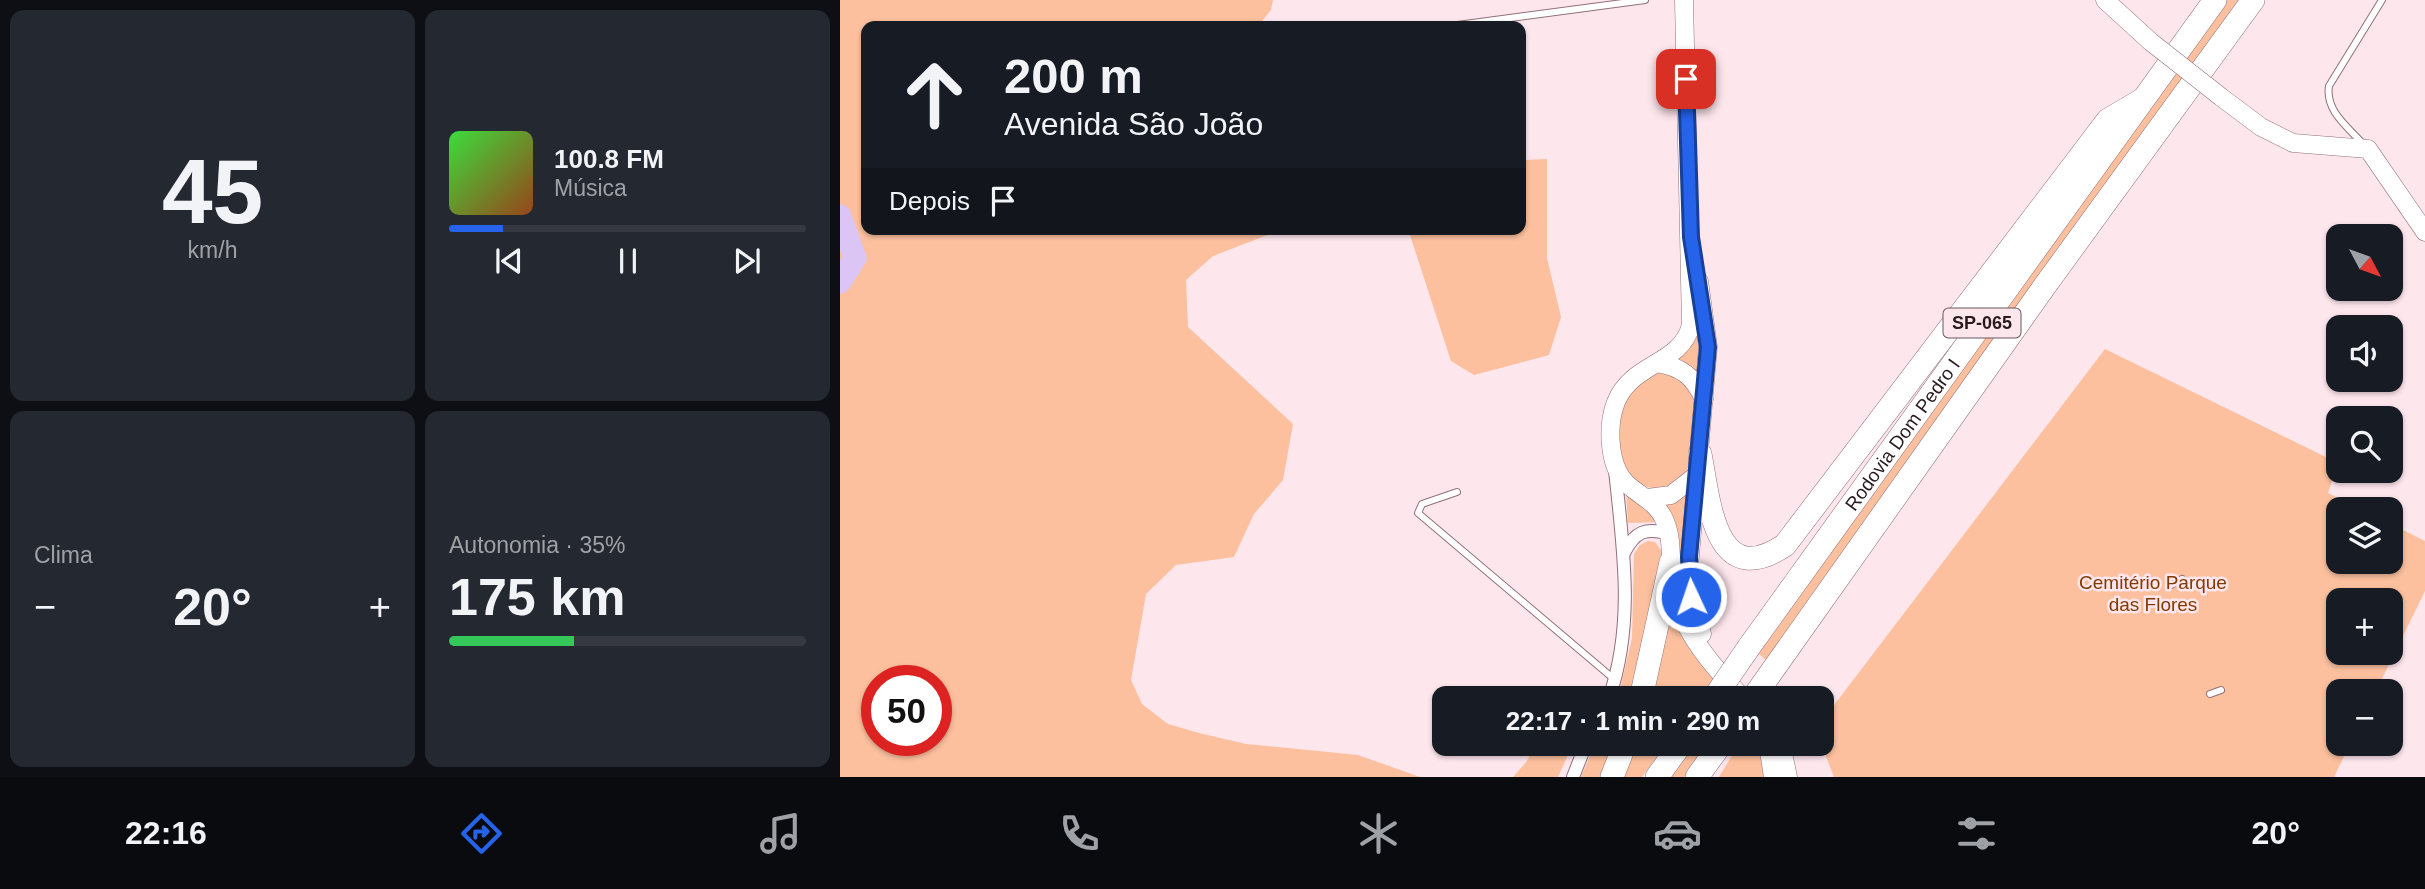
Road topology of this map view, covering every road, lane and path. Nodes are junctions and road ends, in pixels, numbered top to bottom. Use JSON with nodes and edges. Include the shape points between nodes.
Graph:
{"nodes":[{"id":1,"x":1645,"y":0,"type":"edge"},
{"id":2,"x":1684,"y":0,"type":"edge"},
{"id":3,"x":2105,"y":0,"type":"edge"},
{"id":4,"x":2215,"y":0,"type":"edge"},
{"id":5,"x":2253,"y":0,"type":"edge"},
{"id":6,"x":2382,"y":0,"type":"edge"},
{"id":7,"x":1488,"y":21,"type":"edge"},
{"id":8,"x":2145,"y":99,"type":"junction"},
{"id":9,"x":2368,"y":149,"type":"junction"},
{"id":10,"x":2425,"y":232,"type":"edge"},
{"id":11,"x":1691,"y":237,"type":"junction"},
{"id":12,"x":1657,"y":363,"type":"junction"},
{"id":13,"x":1705,"y":402,"type":"junction"},
{"id":14,"x":1699,"y":464,"type":"junction"},
{"id":15,"x":1614,"y":465,"type":"junction"},
{"id":16,"x":1457,"y":492,"type":"dead end"},
{"id":17,"x":1648,"y":498,"type":"junction"},
{"id":18,"x":1670,"y":534,"type":"junction"},
{"id":19,"x":1624,"y":554,"type":"junction"},
{"id":20,"x":1671,"y":562,"type":"junction"},
{"id":21,"x":2182,"y":579,"type":"dead end"},
{"id":22,"x":2171,"y":585,"type":"dead end"},
{"id":23,"x":1716,"y":667,"type":"junction"},
{"id":24,"x":1615,"y":680,"type":"junction"},
{"id":25,"x":1613,"y":686,"type":"edge"},
{"id":26,"x":1644,"y":686,"type":"edge"},
{"id":27,"x":1722,"y":686,"type":"edge"},
{"id":28,"x":1734,"y":686,"type":"edge"},
{"id":29,"x":1756,"y":686,"type":"edge"},
{"id":30,"x":2221,"y":690,"type":"dead end"},
{"id":31,"x":2210,"y":694,"type":"dead end"},
{"id":32,"x":1581,"y":756,"type":"edge"},
{"id":33,"x":1620,"y":756,"type":"edge"},
{"id":34,"x":1672,"y":756,"type":"edge"},
{"id":35,"x":1712,"y":756,"type":"edge"},
{"id":36,"x":1770,"y":756,"type":"edge"},
{"id":37,"x":1784,"y":756,"type":"edge"},
{"id":38,"x":1697,"y":776,"type":"edge"},
{"id":39,"x":1573,"y":777,"type":"edge"},
{"id":40,"x":1612,"y":777,"type":"edge"},
{"id":41,"x":1657,"y":777,"type":"edge"},
{"id":42,"x":1773,"y":777,"type":"edge"},
{"id":43,"x":1788,"y":777,"type":"edge"}],
"edges":[{"from":1,"to":7,"type":"lane"},
{"from":2,"to":11,"type":"main road"},
{"from":3,"to":9,"type":"main road","bridge":true,"via":[[2151,42],[2261,127],[2293,142]]},
{"from":4,"to":8,"type":"highway","name":"Rodovia Dom Pedro I","number":"SP-065"},
{"from":5,"to":29,"type":"highway","name":"Rodovia Dom Pedro I","number":"SP-065","via":[[1771,674]]},
{"from":6,"to":9,"type":"lane","via":[[2329,86],[2327,99]]},
{"from":8,"to":14,"type":"highway","via":[[2108,120],[1785,545],[1754,558],[1725,546],[1715,531]]},
{"from":8,"to":27,"type":"highway","name":"Rodovia Dom Pedro I","number":"SP-065","bridge":true},
{"from":9,"to":10,"type":"main road"},
{"from":11,"to":12,"type":"main road","via":[[1689,334]]},
{"from":11,"to":13,"type":"main road","via":[[1707,327]]},
{"from":12,"to":13,"type":"main road","via":[[1690,375]]},
{"from":12,"to":15,"type":"main road","via":[[1634,375],[1617,400],[1612,421]]},
{"from":13,"to":14,"type":"main road"},
{"from":14,"to":17,"type":"main road","via":[[1671,495]]},
{"from":14,"to":23,"type":"main road","via":[[1688,578],[1695,615]]},
{"from":15,"to":17,"type":"main road","via":[[1624,481]]},
{"from":15,"to":19,"type":"street"},
{"from":16,"to":24,"type":"lane","via":[[1422,504],[1418,513]]},
{"from":17,"to":18,"type":"main road","via":[[1662,514]]},
{"from":18,"to":19,"type":"street","via":[[1641,531],[1631,538]]},
{"from":18,"to":20,"type":"main road"},
{"from":19,"to":24,"type":"street","via":[[1626,626]]},
{"from":20,"to":23,"type":"main road","via":[[1680,611]]},
{"from":20,"to":26,"type":"highway"},
{"from":21,"to":22,"type":"lane"},
{"from":23,"to":28,"type":"main road"},
{"from":24,"to":25,"type":"street"},
{"from":30,"to":31,"type":"lane"},
{"from":32,"to":39,"type":"street"},
{"from":33,"to":40,"type":"highway"},
{"from":34,"to":41,"type":"highway"},
{"from":35,"to":38,"type":"highway"},
{"from":36,"to":42,"type":"main road"},
{"from":37,"to":43,"type":"main road"}]}
